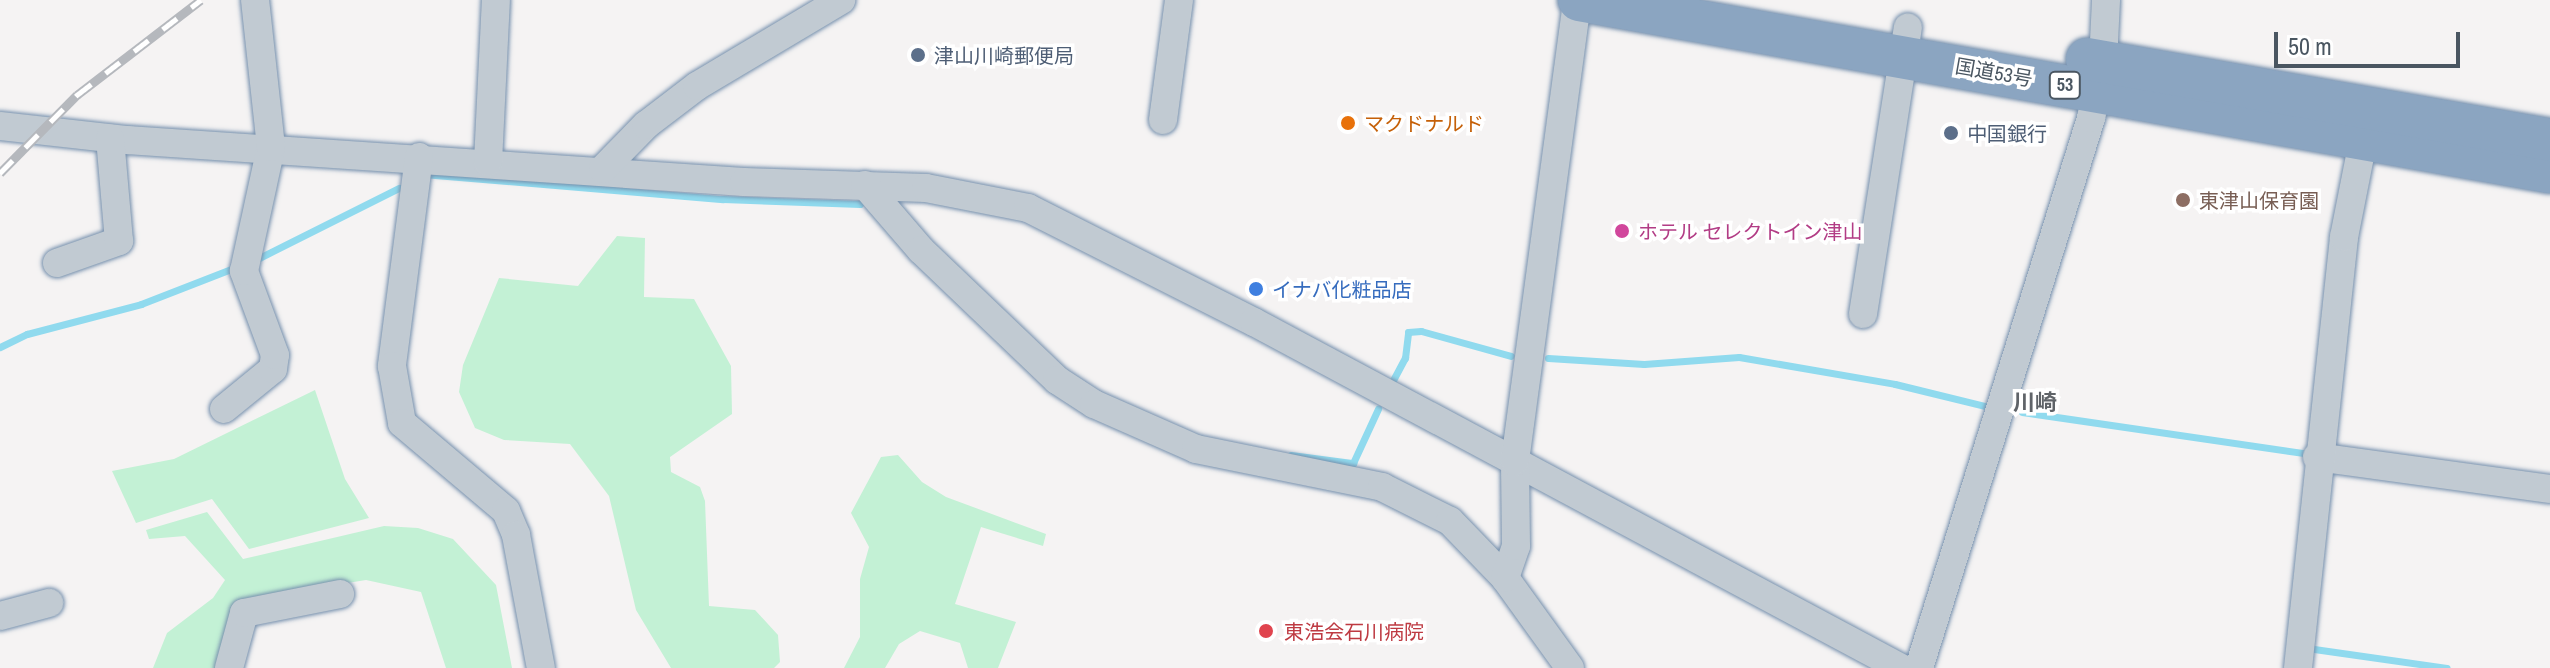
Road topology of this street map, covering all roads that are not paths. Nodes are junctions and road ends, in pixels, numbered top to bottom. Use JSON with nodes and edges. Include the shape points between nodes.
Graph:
{"nodes":[{"id":1,"x":255,"y":0,"type":"edge"},
{"id":2,"x":496,"y":0,"type":"edge"},
{"id":3,"x":841,"y":0,"type":"edge"},
{"id":4,"x":1179,"y":0,"type":"edge"},
{"id":5,"x":1578,"y":0,"type":"edge"},
{"id":6,"x":1743,"y":0,"type":"edge"},
{"id":7,"x":2106,"y":0,"type":"edge"},
{"id":8,"x":1906,"y":42,"type":"junction"},
{"id":9,"x":2101,"y":76,"type":"junction"},
{"id":10,"x":1163,"y":120,"type":"dead end"},
{"id":11,"x":2366,"y":125,"type":"junction"},
{"id":12,"x":0,"y":126,"type":"edge"},
{"id":13,"x":110,"y":138,"type":"junction"},
{"id":14,"x":2550,"y":140,"type":"edge"},
{"id":15,"x":271,"y":147,"type":"junction"},
{"id":16,"x":419,"y":157,"type":"junction"},
{"id":17,"x":488,"y":162,"type":"junction"},
{"id":18,"x":603,"y":169,"type":"junction"},
{"id":19,"x":2550,"y":172,"type":"edge"},
{"id":20,"x":865,"y":185,"type":"junction"},
{"id":21,"x":57,"y":263,"type":"dead end"},
{"id":22,"x":1863,"y":314,"type":"dead end"},
{"id":23,"x":224,"y":409,"type":"dead end"},
{"id":24,"x":2317,"y":457,"type":"junction"},
{"id":25,"x":1515,"y":461,"type":"junction"},
{"id":26,"x":2550,"y":489,"type":"edge"},
{"id":27,"x":1505,"y":578,"type":"junction"},
{"id":28,"x":340,"y":594,"type":"dead end"},
{"id":29,"x":49,"y":603,"type":"dead end"},
{"id":30,"x":0,"y":616,"type":"edge"},
{"id":31,"x":229,"y":668,"type":"edge"},
{"id":32,"x":541,"y":668,"type":"edge"},
{"id":33,"x":1570,"y":668,"type":"edge"},
{"id":34,"x":1901,"y":668,"type":"edge"},
{"id":35,"x":1919,"y":668,"type":"edge"},
{"id":36,"x":2298,"y":668,"type":"edge"}],
"edges":[{"from":1,"to":15,"type":"street"},
{"from":2,"to":17,"type":"street"},
{"from":3,"to":18,"type":"street","via":[[697,86],[646,125]]},
{"from":4,"to":10,"type":"street"},
{"from":5,"to":8,"type":"highway","name":"国道53号","number":"53"},
{"from":5,"to":25,"type":"street"},
{"from":6,"to":8,"type":"highway","name":"国道53号","number":"53"},
{"from":7,"to":9,"type":"street"},
{"from":8,"to":9,"type":"highway","name":"国道53号","number":"53"},
{"from":8,"to":22,"type":"street"},
{"from":9,"to":11,"type":"highway","name":"国道53号","number":"53"},
{"from":9,"to":35,"type":"street","via":[[2061,223]]},
{"from":11,"to":14,"type":"highway","name":"国道53号","number":"53"},
{"from":11,"to":19,"type":"highway","name":"国道53号","number":"53"},
{"from":11,"to":24,"type":"street","via":[[2344,237]]},
{"from":12,"to":13,"type":"street"},
{"from":13,"to":15,"type":"street"},
{"from":13,"to":21,"type":"street","via":[[119,241]]},
{"from":15,"to":16,"type":"street"},
{"from":15,"to":23,"type":"street","via":[[244,271],[275,355],[273,369]]},
{"from":16,"to":17,"type":"street"},
{"from":16,"to":32,"type":"street","via":[[392,366],[402,423],[506,511],[516,535]]},
{"from":17,"to":18,"type":"street"},
{"from":18,"to":20,"type":"street","via":[[744,182]]},
{"from":20,"to":25,"type":"street","via":[[974,195],[1028,208]]},
{"from":20,"to":27,"type":"street","via":[[921,250],[1057,380],[1094,404],[1196,449],[1406,496],[1450,521]]},
{"from":24,"to":26,"type":"street"},
{"from":24,"to":36,"type":"street"},
{"from":25,"to":27,"type":"street","via":[[1516,546]]},
{"from":25,"to":34,"type":"street"},
{"from":27,"to":33,"type":"street"},
{"from":28,"to":31,"type":"street","via":[[244,613]]},
{"from":29,"to":30,"type":"street"}]}
